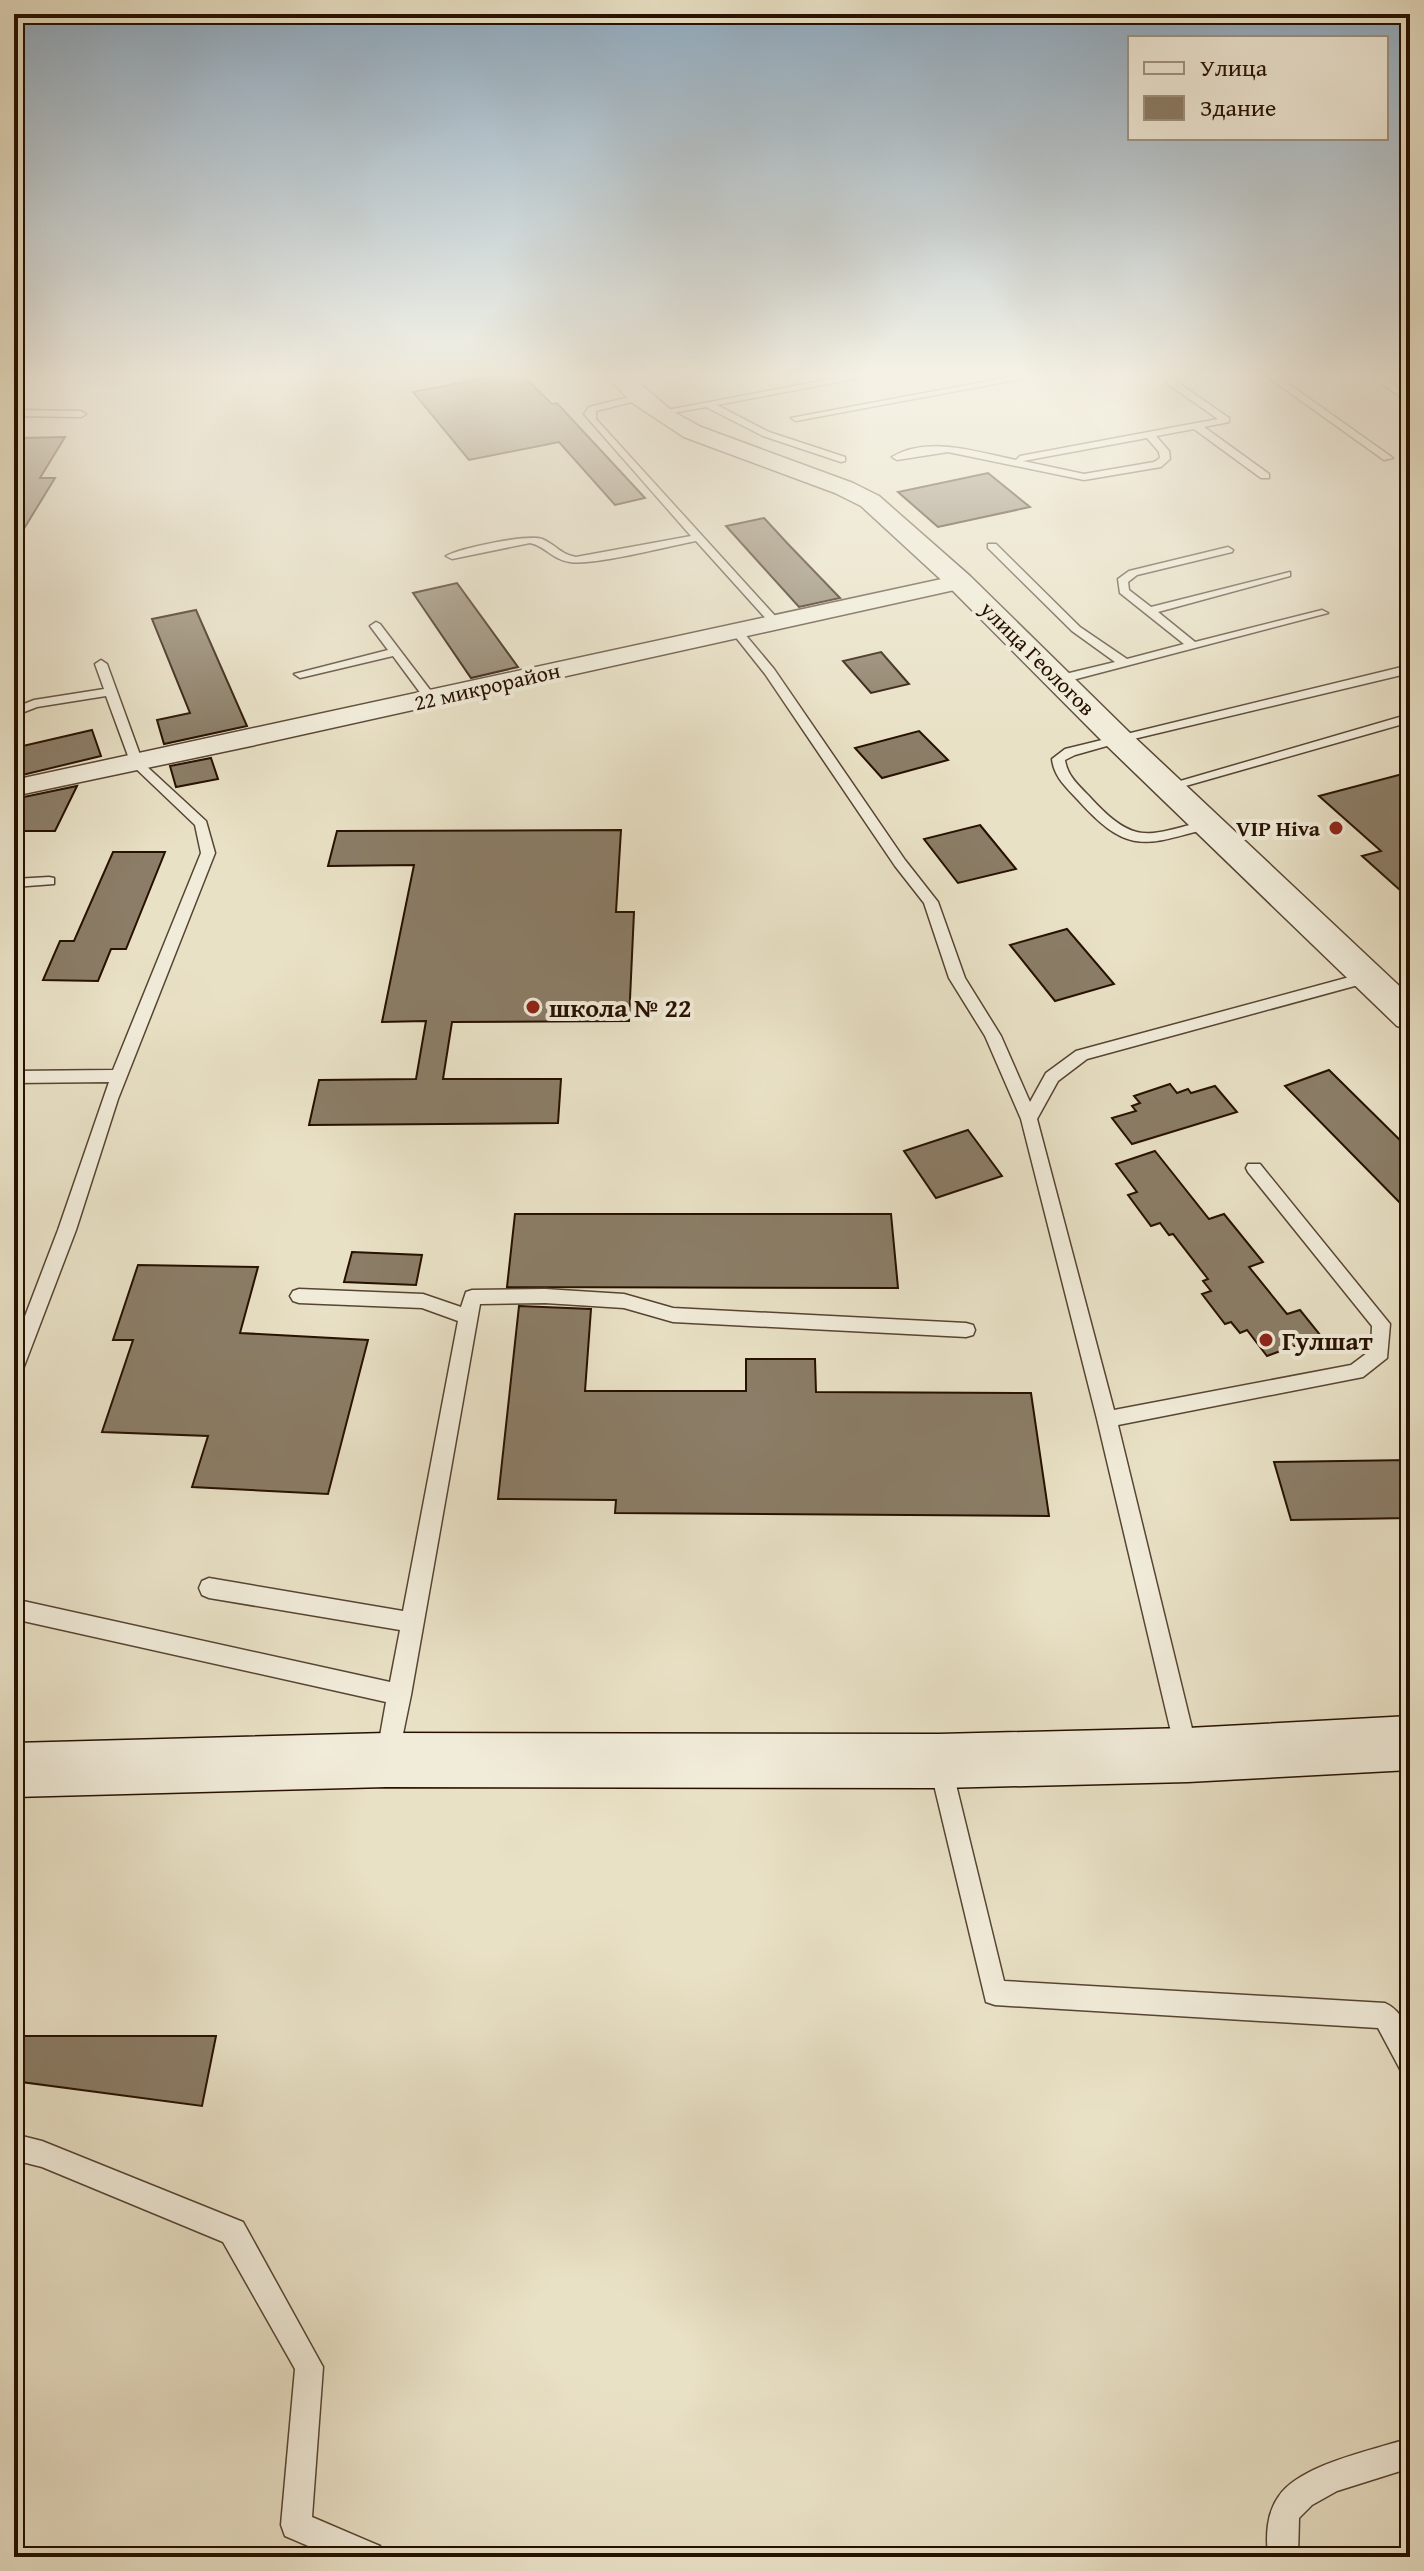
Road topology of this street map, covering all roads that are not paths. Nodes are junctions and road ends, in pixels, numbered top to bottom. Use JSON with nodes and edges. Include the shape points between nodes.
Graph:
{"nodes":[{"id":1,"x":660,"y":495,"type":"edge"},
{"id":2,"x":856,"y":495,"type":"edge"},
{"id":3,"x":697,"y":538,"type":"junction"},
{"id":4,"x":992,"y":546,"type":"dead end"},
{"id":5,"x":1228,"y":550,"type":"dead end"},
{"id":6,"x":452,"y":556,"type":"dead end"},
{"id":7,"x":1286,"y":574,"type":"dead end"},
{"id":8,"x":960,"y":582,"type":"junction"},
{"id":9,"x":1149,"y":611,"type":"junction"},
{"id":10,"x":1322,"y":613,"type":"dead end"},
{"id":11,"x":773,"y":620,"type":"junction"},
{"id":12,"x":376,"y":626,"type":"dead end"},
{"id":13,"x":734,"y":628,"type":"junction"},
{"id":14,"x":1193,"y":646,"type":"junction"},
{"id":15,"x":396,"y":652,"type":"junction"},
{"id":16,"x":1125,"y":663,"type":"junction"},
{"id":17,"x":101,"y":664,"type":"dead end"},
{"id":18,"x":1410,"y":669,"type":"edge"},
{"id":19,"x":300,"y":674,"type":"dead end"},
{"id":20,"x":1061,"y":679,"type":"junction"},
{"id":21,"x":111,"y":692,"type":"junction"},
{"id":22,"x":431,"y":699,"type":"junction"},
{"id":23,"x":14,"y":712,"type":"edge"},
{"id":24,"x":1410,"y":718,"type":"edge"},
{"id":25,"x":1118,"y":739,"type":"junction"},
{"id":26,"x":137,"y":764,"type":"junction"},
{"id":27,"x":1170,"y":786,"type":"junction"},
{"id":28,"x":14,"y":788,"type":"edge"},
{"id":29,"x":1209,"y":824,"type":"junction"},
{"id":30,"x":49,"y":881,"type":"dead end"},
{"id":31,"x":14,"y":883,"type":"edge"},
{"id":32,"x":1368,"y":977,"type":"junction"},
{"id":33,"x":1407,"y":1009,"type":"edge"},
{"id":34,"x":119,"y":1076,"type":"junction"},
{"id":35,"x":14,"y":1077,"type":"edge"},
{"id":36,"x":1029,"y":1119,"type":"junction"},
{"id":37,"x":1254,"y":1168,"type":"dead end"},
{"id":38,"x":299,"y":1296,"type":"dead end"},
{"id":39,"x":468,"y":1317,"type":"junction"},
{"id":40,"x":966,"y":1330,"type":"dead end"},
{"id":41,"x":14,"y":1369,"type":"edge"},
{"id":42,"x":1107,"y":1419,"type":"junction"},
{"id":43,"x":209,"y":1588,"type":"dead end"},
{"id":44,"x":14,"y":1609,"type":"edge"},
{"id":45,"x":414,"y":1623,"type":"junction"},
{"id":46,"x":400,"y":1695,"type":"junction"},
{"id":47,"x":1410,"y":1743,"type":"edge"},
{"id":48,"x":1188,"y":1755,"type":"junction"},
{"id":49,"x":386,"y":1760,"type":"junction"},
{"id":50,"x":939,"y":1761,"type":"junction"},
{"id":51,"x":14,"y":1770,"type":"edge"},
{"id":52,"x":1410,"y":2062,"type":"edge"},
{"id":53,"x":14,"y":2147,"type":"edge"},
{"id":54,"x":1410,"y":2453,"type":"edge"},
{"id":55,"x":369,"y":2557,"type":"edge"},
{"id":56,"x":1283,"y":2557,"type":"edge"}],
"edges":[{"from":1,"to":3,"type":"lane"},
{"from":2,"to":8,"type":"street","name":"улица Геологов","via":[[870,501]]},
{"from":3,"to":6,"type":"lane","via":[[576,560],[561,559],[539,540]]},
{"from":3,"to":11,"type":"lane"},
{"from":4,"to":16,"type":"lane","via":[[1076,629]]},
{"from":5,"to":9,"type":"lane","via":[[1133,573],[1122,581],[1124,591]]},
{"from":7,"to":9,"type":"lane"},
{"from":8,"to":11,"type":"street","name":"22 микрорайон"},
{"from":8,"to":20,"type":"street","name":"улица Геологов"},
{"from":9,"to":14,"type":"lane"},
{"from":10,"to":14,"type":"lane"},
{"from":11,"to":13,"type":"street","name":"22 микрорайон"},
{"from":12,"to":15,"type":"lane"},
{"from":13,"to":22,"type":"street","name":"22 микрорайон"},
{"from":13,"to":36,"type":"lane","via":[[931,902],[957,978],[993,1036]]},
{"from":14,"to":16,"type":"lane"},
{"from":15,"to":19,"type":"lane"},
{"from":15,"to":22,"type":"lane"},
{"from":16,"to":20,"type":"lane"},
{"from":17,"to":21,"type":"lane"},
{"from":18,"to":25,"type":"lane"},
{"from":20,"to":25,"type":"street","name":"улица Геологов"},
{"from":21,"to":23,"type":"lane"},
{"from":21,"to":26,"type":"lane"},
{"from":22,"to":26,"type":"street","name":"22 микрорайон"},
{"from":24,"to":27,"type":"lane"},
{"from":25,"to":27,"type":"street","name":"улица Геологов"},
{"from":25,"to":29,"type":"lane","via":[[1058,759],[1060,772],[1120,834],[1156,837]]},
{"from":26,"to":28,"type":"street","name":"22 микрорайон"},
{"from":26,"to":34,"type":"lane","via":[[201,824],[208,853]]},
{"from":27,"to":29,"type":"street","name":"улица Геологов"},
{"from":29,"to":32,"type":"street","name":"улица Геологов"},
{"from":30,"to":31,"type":"lane"},
{"from":32,"to":33,"type":"street","name":"улица Геологов"},
{"from":32,"to":36,"type":"lane","via":[[1082,1055],[1052,1077]]},
{"from":34,"to":35,"type":"lane"},
{"from":34,"to":41,"type":"lane"},
{"from":36,"to":42,"type":"lane"},
{"from":37,"to":42,"type":"lane","via":[[1381,1324],[1380,1353],[1356,1372]]},
{"from":38,"to":39,"type":"lane","via":[[423,1301]]},
{"from":39,"to":40,"type":"lane","via":[[472,1297],[545,1296],[624,1301],[673,1315]]},
{"from":39,"to":45,"type":"lane"},
{"from":42,"to":48,"type":"lane"},
{"from":43,"to":45,"type":"lane"},
{"from":44,"to":46,"type":"lane"},
{"from":45,"to":46,"type":"lane"},
{"from":46,"to":49,"type":"lane"},
{"from":47,"to":48,"type":"street"},
{"from":48,"to":50,"type":"street"},
{"from":49,"to":50,"type":"street"},
{"from":49,"to":51,"type":"street"},
{"from":50,"to":52,"type":"lane","via":[[995,1993],[1385,2016]]},
{"from":53,"to":55,"type":"lane","via":[[233,2232],[309,2367],[296,2525]]},
{"from":54,"to":56,"type":"lane","via":[[1310,2488],[1289,2505],[1281,2535]]}]}
